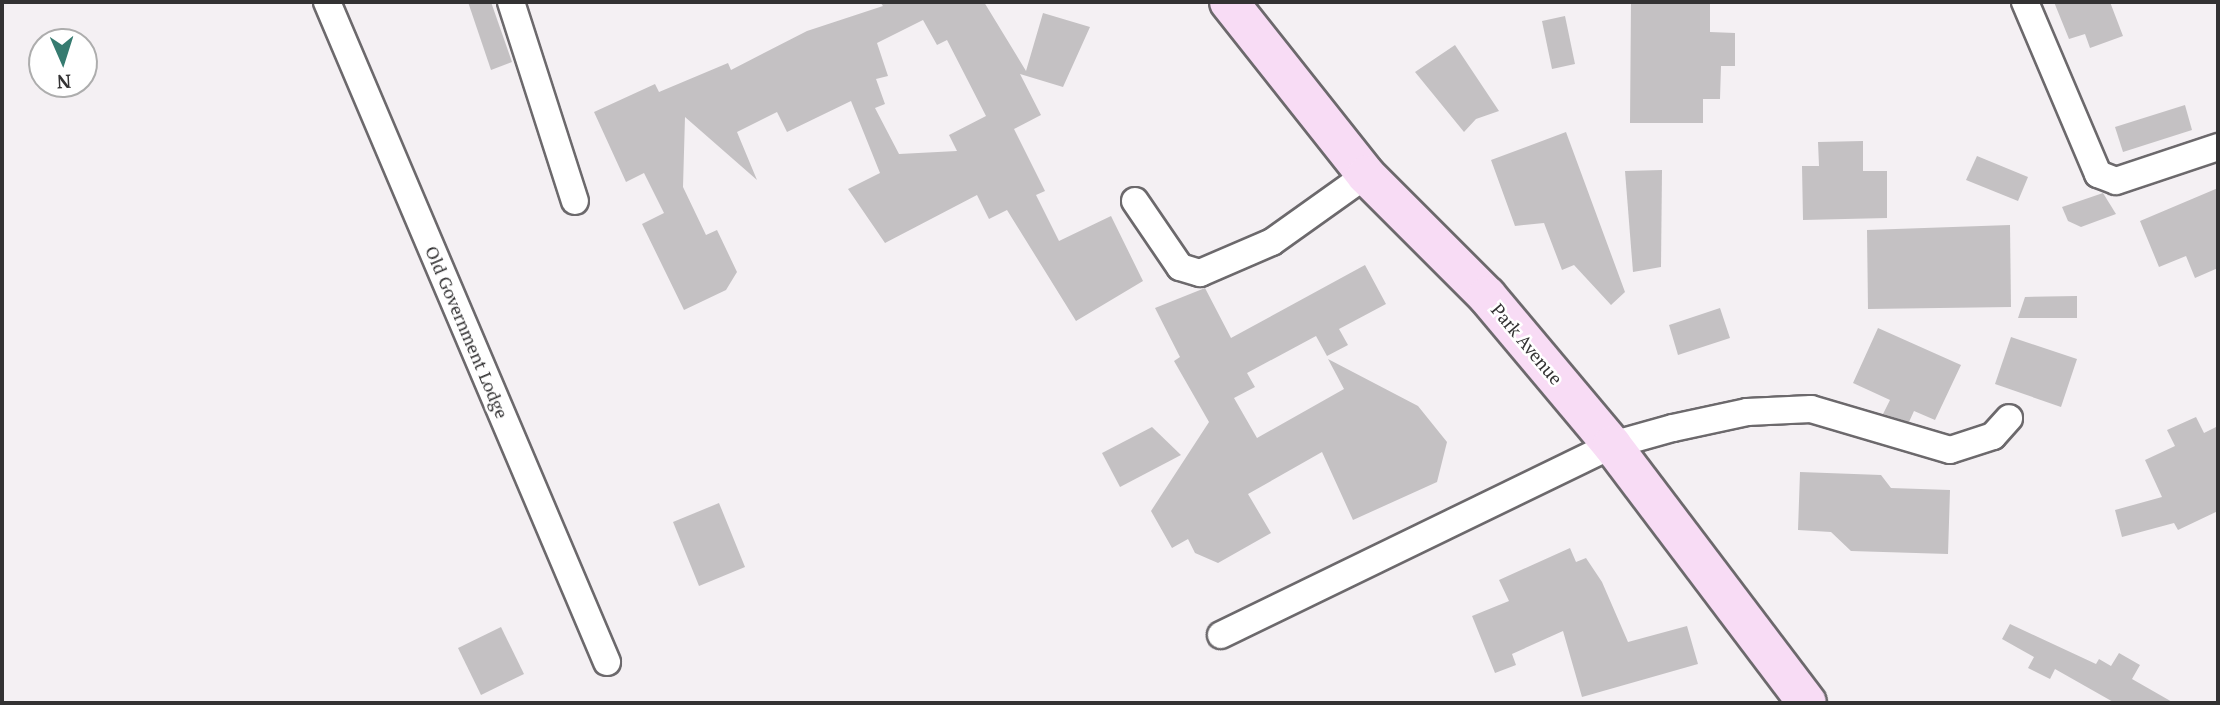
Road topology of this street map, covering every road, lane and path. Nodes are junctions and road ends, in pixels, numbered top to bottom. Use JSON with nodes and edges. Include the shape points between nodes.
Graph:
{"nodes":[{"id":1,"x":327,"y":2,"type":"edge"},
{"id":2,"x":511,"y":2,"type":"edge"},
{"id":3,"x":1228,"y":2,"type":"edge"},
{"id":4,"x":2025,"y":2,"type":"edge"},
{"id":5,"x":2218,"y":147,"type":"edge"},
{"id":6,"x":1366,"y":175,"type":"junction"},
{"id":7,"x":575,"y":201,"type":"dead end"},
{"id":8,"x":1135,"y":201,"type":"dead end"},
{"id":9,"x":2009,"y":418,"type":"dead end"},
{"id":10,"x":1612,"y":445,"type":"junction"},
{"id":11,"x":1221,"y":635,"type":"dead end"},
{"id":12,"x":607,"y":662,"type":"dead end"},
{"id":13,"x":1807,"y":703,"type":"edge"}],
"edges":[{"from":1,"to":12,"type":"street","name":"Old Government Lodge"},
{"from":2,"to":7,"type":"street"},
{"from":3,"to":6,"type":"street","name":"Park Avenue"},
{"from":4,"to":5,"type":"street","via":[[2098,174],[2116,181]]},
{"from":6,"to":8,"type":"street","via":[[1272,242],[1200,274],[1180,267]]},
{"from":6,"to":10,"type":"street","name":"Park Avenue","via":[[1487,296]]},
{"from":9,"to":10,"type":"street","via":[[1993,436],[1950,450],[1833,412],[1786,408]]},
{"from":10,"to":11,"type":"street"},
{"from":10,"to":13,"type":"street","name":"Park Avenue"}]}
